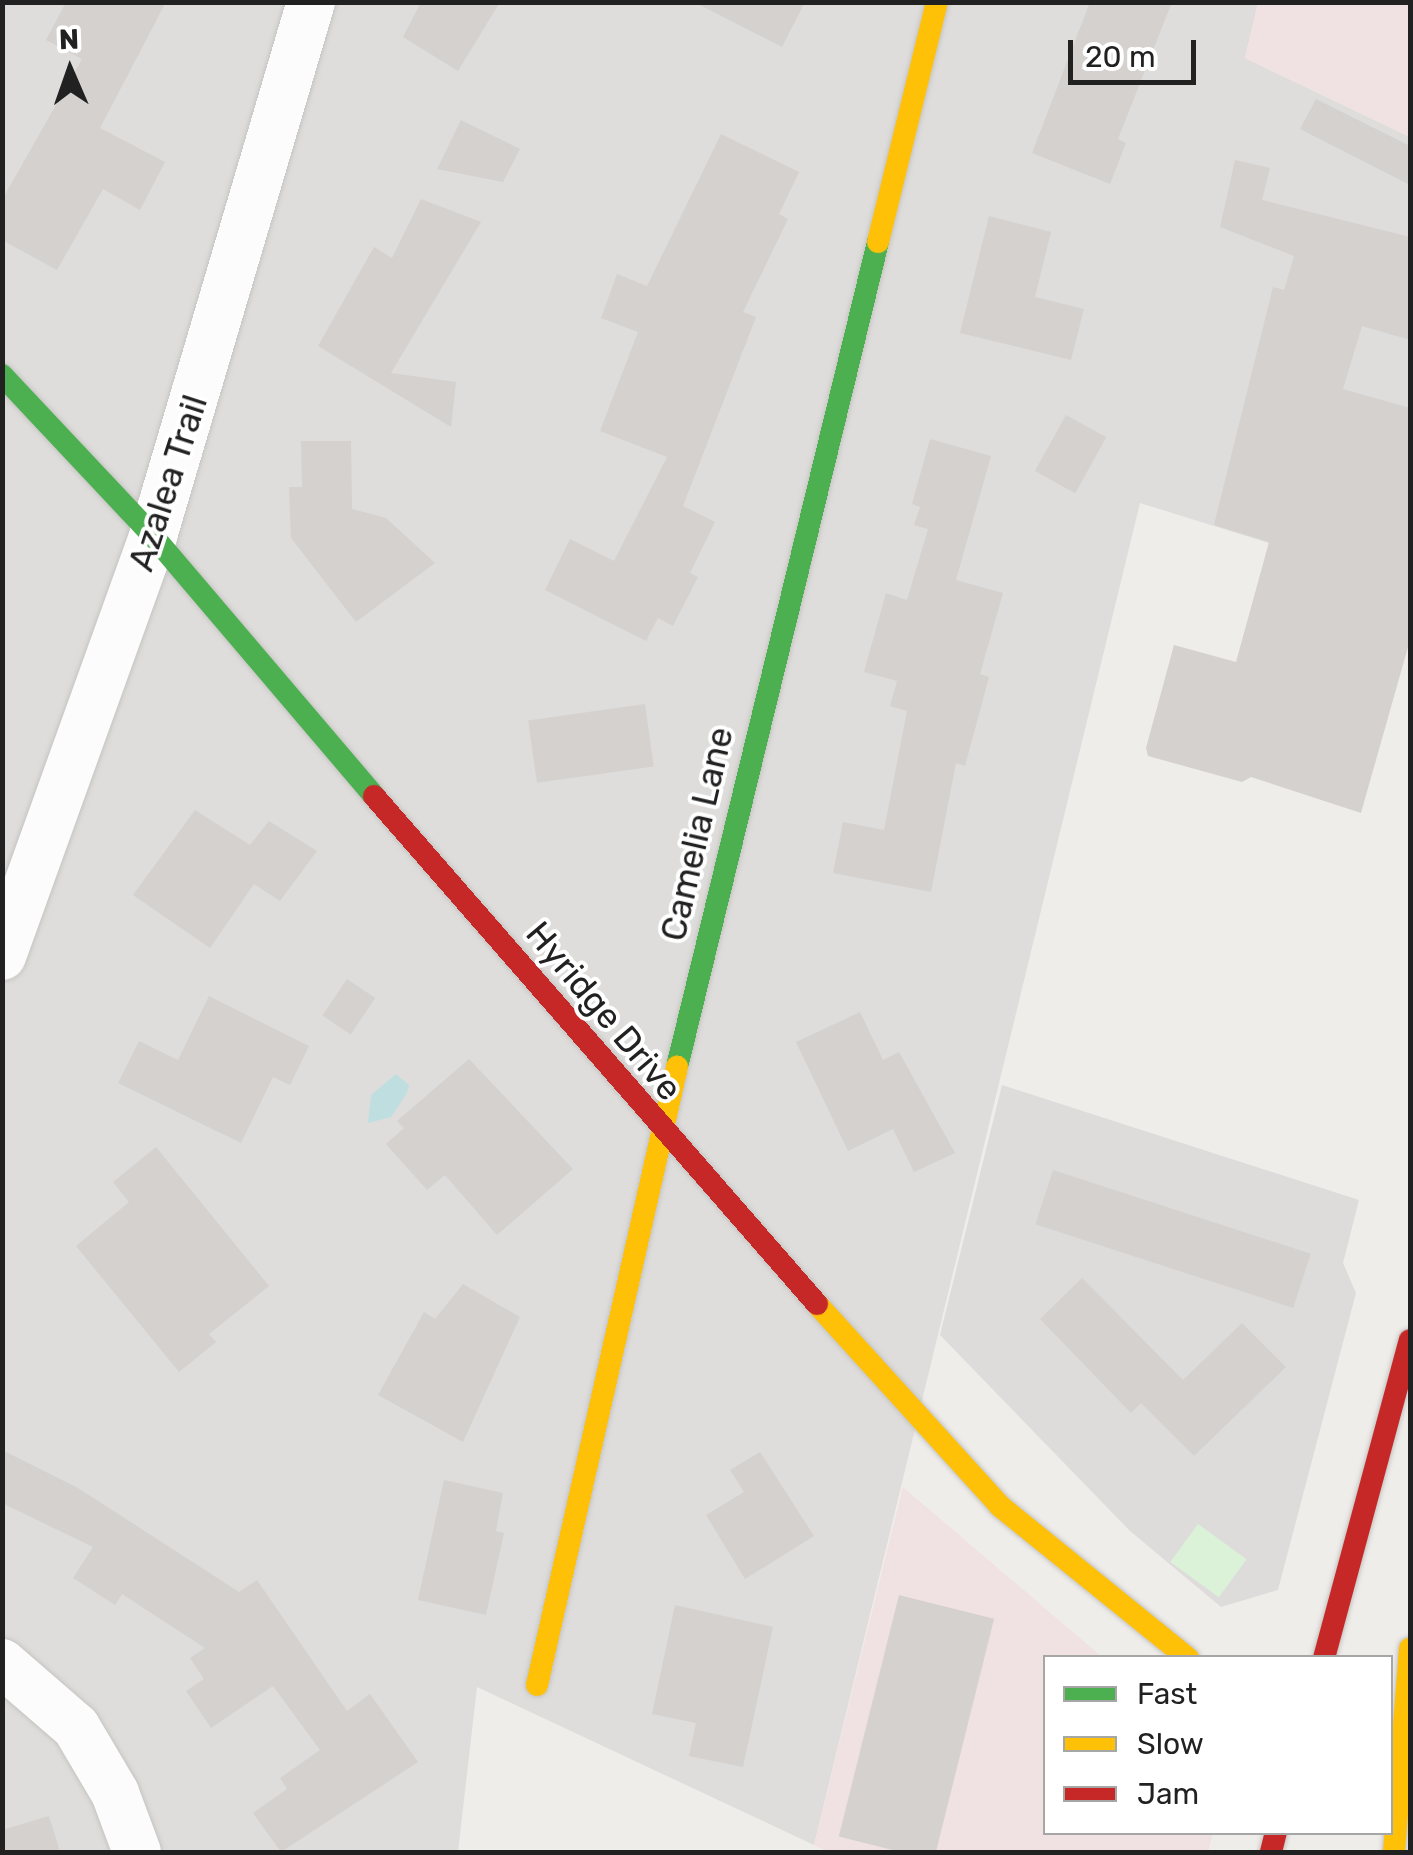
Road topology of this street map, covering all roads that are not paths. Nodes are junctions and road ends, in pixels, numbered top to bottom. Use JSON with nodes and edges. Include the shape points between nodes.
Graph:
{"nodes":[{"id":1,"x":312,"y":2,"type":"edge"},
{"id":2,"x":937,"y":2,"type":"edge"},
{"id":3,"x":2,"y":374,"type":"edge"},
{"id":4,"x":153,"y":536,"type":"junction"},
{"id":5,"x":2,"y":956,"type":"edge"},
{"id":6,"x":662,"y":1133,"type":"junction"},
{"id":7,"x":1410,"y":1340,"type":"edge"},
{"id":8,"x":1410,"y":1649,"type":"edge"},
{"id":9,"x":1184,"y":1655,"type":"edge"},
{"id":10,"x":1325,"y":1655,"type":"edge"},
{"id":11,"x":2,"y":1663,"type":"edge"},
{"id":12,"x":538,"y":1686,"type":"dead end"},
{"id":13,"x":136,"y":1852,"type":"edge"},
{"id":14,"x":1394,"y":1852,"type":"edge"}],
"edges":[{"from":1,"to":4,"type":"street","name":"Azalea Trail"},
{"from":2,"to":6,"type":"main road","name":"Camelia Lane"},
{"from":3,"to":4,"type":"main road","name":"Hyridge Drive"},
{"from":4,"to":5,"type":"street","name":"Azalea Trail"},
{"from":4,"to":6,"type":"main road","name":"Hyridge Drive"},
{"from":6,"to":9,"type":"main road","name":"Hyridge Drive","via":[[1000,1506],[1071,1572]]},
{"from":6,"to":12,"type":"main road","name":"Camelia Lane"},
{"from":7,"to":10,"type":"main road"},
{"from":8,"to":14,"type":"main road"},
{"from":11,"to":13,"type":"street","via":[[76,1727],[115,1793]]}]}
